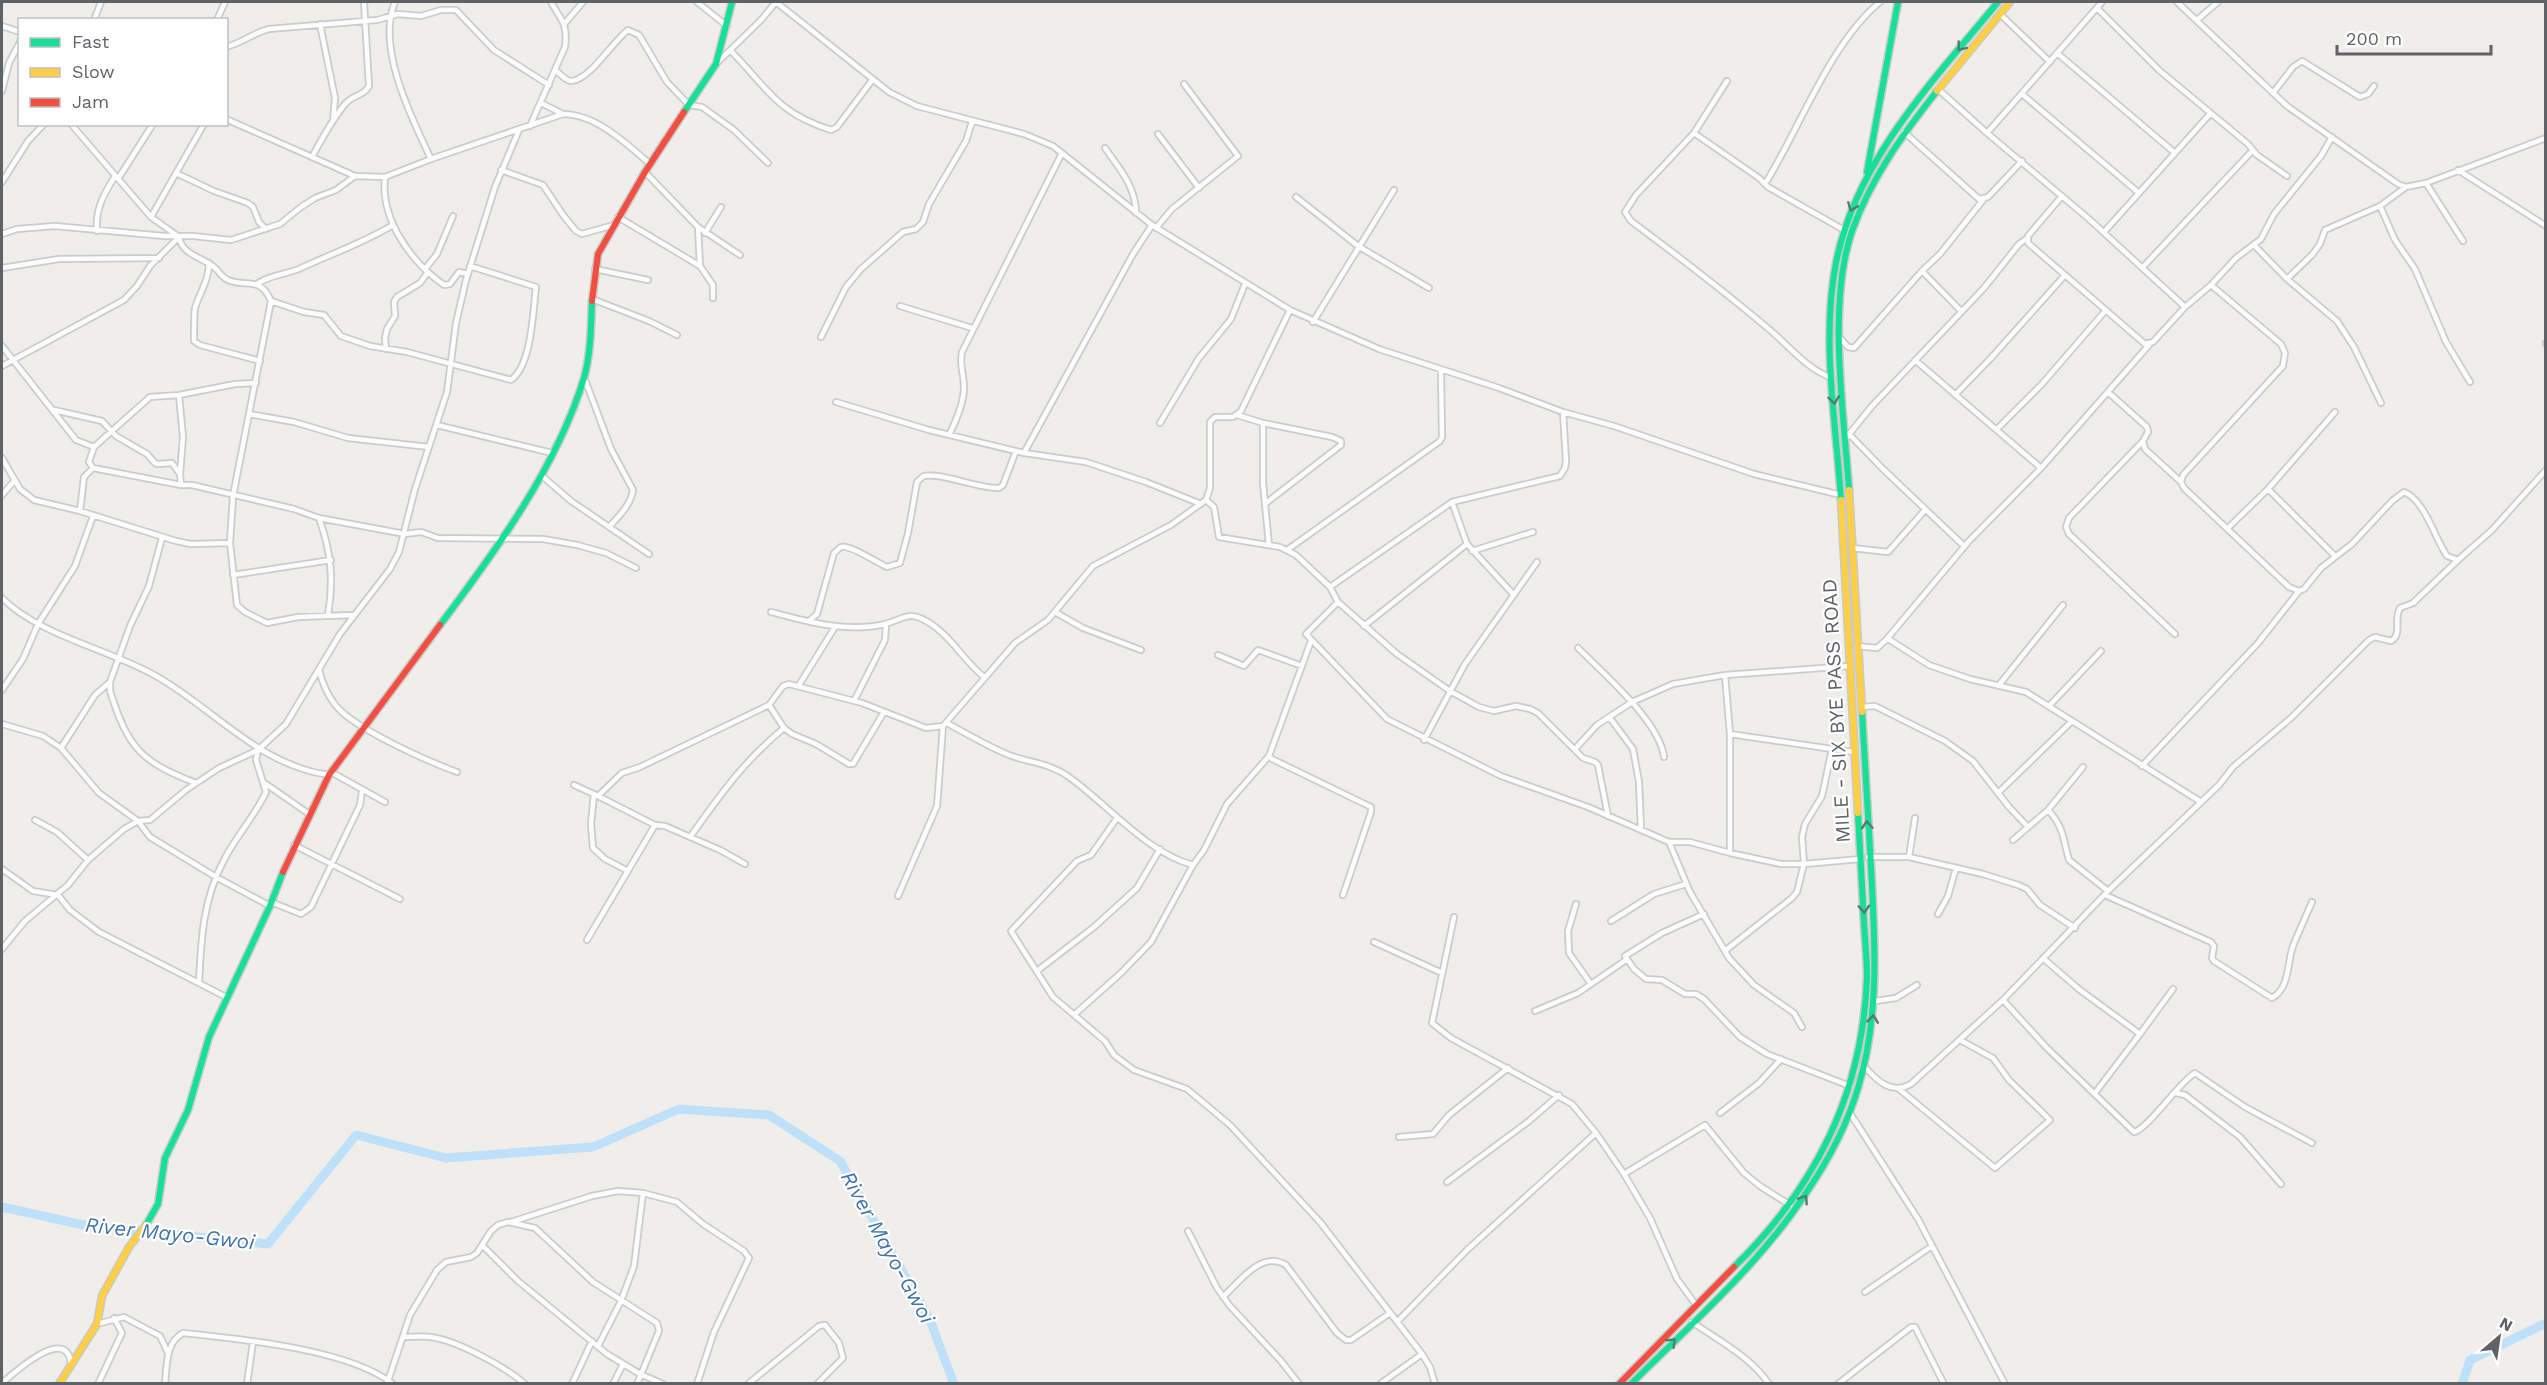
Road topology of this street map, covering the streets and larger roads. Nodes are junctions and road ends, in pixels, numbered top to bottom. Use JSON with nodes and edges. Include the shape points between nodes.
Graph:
{"nodes":[{"id":1,"x":101,"y":2,"type":"edge"},
{"id":2,"x":225,"y":2,"type":"edge"},
{"id":3,"x":364,"y":2,"type":"edge"},
{"id":4,"x":395,"y":2,"type":"edge"},
{"id":5,"x":551,"y":2,"type":"edge"},
{"id":6,"x":584,"y":2,"type":"edge"},
{"id":7,"x":697,"y":2,"type":"edge"},
{"id":8,"x":732,"y":2,"type":"edge"},
{"id":9,"x":775,"y":2,"type":"edge"},
{"id":10,"x":1880,"y":2,"type":"edge"},
{"id":11,"x":1898,"y":2,"type":"edge"},
{"id":12,"x":1998,"y":2,"type":"edge"},
{"id":13,"x":2010,"y":2,"type":"edge"},
{"id":14,"x":2102,"y":2,"type":"edge"},
{"id":15,"x":2177,"y":2,"type":"edge"},
{"id":16,"x":2218,"y":2,"type":"edge"},
{"id":17,"x":2097,"y":8,"type":"junction"},
{"id":18,"x":2000,"y":14,"type":"junction"},
{"id":19,"x":390,"y":15,"type":"junction"},
{"id":20,"x":95,"y":18,"type":"edge"},
{"id":21,"x":218,"y":18,"type":"edge"},
{"id":22,"x":2197,"y":20,"type":"junction"},
{"id":23,"x":364,"y":21,"type":"junction"},
{"id":24,"x":565,"y":23,"type":"junction"},
{"id":25,"x":320,"y":24,"type":"junction"},
{"id":26,"x":2,"y":26,"type":"edge"},
{"id":27,"x":727,"y":26,"type":"junction"},
{"id":28,"x":18,"y":31,"type":"edge"},
{"id":29,"x":18,"y":46,"type":"edge"},
{"id":30,"x":228,"y":46,"type":"edge"},
{"id":31,"x":731,"y":51,"type":"junction"},
{"id":32,"x":2057,"y":53,"type":"junction"},
{"id":33,"x":2050,"y":62,"type":"junction"},
{"id":34,"x":716,"y":64,"type":"junction"},
{"id":35,"x":555,"y":70,"type":"junction"},
{"id":36,"x":873,"y":79,"type":"junction"},
{"id":37,"x":1727,"y":81,"type":"dead end"},
{"id":38,"x":1184,"y":84,"type":"dead end"},
{"id":39,"x":549,"y":86,"type":"junction"},
{"id":40,"x":2374,"y":86,"type":"dead end"},
{"id":41,"x":1939,"y":90,"type":"junction"},
{"id":42,"x":2,"y":91,"type":"edge"},
{"id":43,"x":2273,"y":93,"type":"junction"},
{"id":44,"x":2022,"y":94,"type":"junction"},
{"id":45,"x":541,"y":103,"type":"junction"},
{"id":46,"x":689,"y":105,"type":"junction"},
{"id":47,"x":563,"y":114,"type":"junction"},
{"id":48,"x":2210,"y":114,"type":"junction"},
{"id":49,"x":228,"y":120,"type":"edge"},
{"id":50,"x":332,"y":122,"type":"junction"},
{"id":51,"x":972,"y":122,"type":"junction"},
{"id":52,"x":42,"y":126,"type":"edge"},
{"id":53,"x":73,"y":126,"type":"edge"},
{"id":54,"x":152,"y":126,"type":"edge"},
{"id":55,"x":203,"y":126,"type":"edge"},
{"id":56,"x":530,"y":126,"type":"junction"},
{"id":57,"x":519,"y":130,"type":"junction"},
{"id":58,"x":1904,"y":132,"type":"junction"},
{"id":59,"x":1694,"y":133,"type":"junction"},
{"id":60,"x":1987,"y":133,"type":"junction"},
{"id":61,"x":1158,"y":134,"type":"dead end"},
{"id":62,"x":2332,"y":137,"type":"junction"},
{"id":63,"x":2546,"y":138,"type":"edge"},
{"id":64,"x":1105,"y":148,"type":"dead end"},
{"id":65,"x":2253,"y":150,"type":"junction"},
{"id":66,"x":1062,"y":153,"type":"junction"},
{"id":67,"x":2175,"y":153,"type":"junction"},
{"id":68,"x":312,"y":157,"type":"junction"},
{"id":69,"x":431,"y":159,"type":"junction"},
{"id":70,"x":2022,"y":161,"type":"junction"},
{"id":71,"x":768,"y":163,"type":"dead end"},
{"id":72,"x":650,"y":165,"type":"junction"},
{"id":73,"x":501,"y":170,"type":"junction"},
{"id":74,"x":2458,"y":170,"type":"junction"},
{"id":75,"x":645,"y":172,"type":"junction"},
{"id":76,"x":176,"y":173,"type":"junction"},
{"id":77,"x":1866,"y":175,"type":"junction"},
{"id":78,"x":355,"y":176,"type":"junction"},
{"id":79,"x":2287,"y":176,"type":"dead end"},
{"id":80,"x":385,"y":177,"type":"junction"},
{"id":81,"x":117,"y":178,"type":"junction"},
{"id":82,"x":2,"y":182,"type":"edge"},
{"id":83,"x":2426,"y":183,"type":"junction"},
{"id":84,"x":1766,"y":184,"type":"junction"},
{"id":85,"x":2406,"y":187,"type":"junction"},
{"id":86,"x":1199,"y":188,"type":"junction"},
{"id":87,"x":1394,"y":190,"type":"dead end"},
{"id":88,"x":2139,"y":193,"type":"junction"},
{"id":89,"x":2062,"y":196,"type":"junction"},
{"id":90,"x":1296,"y":197,"type":"dead end"},
{"id":91,"x":1983,"y":200,"type":"junction"},
{"id":92,"x":1862,"y":203,"type":"junction"},
{"id":93,"x":2380,"y":206,"type":"junction"},
{"id":94,"x":721,"y":207,"type":"dead end"},
{"id":95,"x":1136,"y":213,"type":"junction"},
{"id":96,"x":453,"y":216,"type":"dead end"},
{"id":97,"x":618,"y":216,"type":"junction"},
{"id":98,"x":151,"y":217,"type":"junction"},
{"id":99,"x":393,"y":225,"type":"junction"},
{"id":100,"x":614,"y":225,"type":"junction"},
{"id":101,"x":2546,"y":226,"type":"edge"},
{"id":102,"x":698,"y":227,"type":"junction"},
{"id":103,"x":1154,"y":227,"type":"junction"},
{"id":104,"x":266,"y":230,"type":"junction"},
{"id":105,"x":1844,"y":230,"type":"junction"},
{"id":106,"x":97,"y":231,"type":"junction"},
{"id":107,"x":2104,"y":232,"type":"junction"},
{"id":108,"x":705,"y":233,"type":"junction"},
{"id":109,"x":2,"y":234,"type":"edge"},
{"id":110,"x":179,"y":237,"type":"junction"},
{"id":111,"x":2026,"y":239,"type":"junction"},
{"id":112,"x":2463,"y":241,"type":"dead end"},
{"id":113,"x":2254,"y":245,"type":"junction"},
{"id":114,"x":1358,"y":246,"type":"junction"},
{"id":115,"x":740,"y":255,"type":"dead end"},
{"id":116,"x":159,"y":258,"type":"junction"},
{"id":117,"x":209,"y":263,"type":"junction"},
{"id":118,"x":470,"y":266,"type":"junction"},
{"id":119,"x":700,"y":266,"type":"junction"},
{"id":120,"x":2143,"y":267,"type":"junction"},
{"id":121,"x":2,"y":268,"type":"edge"},
{"id":122,"x":595,"y":269,"type":"junction"},
{"id":123,"x":426,"y":271,"type":"junction"},
{"id":124,"x":1922,"y":271,"type":"junction"},
{"id":125,"x":468,"y":274,"type":"junction"},
{"id":126,"x":2065,"y":274,"type":"junction"},
{"id":127,"x":2287,"y":279,"type":"junction"},
{"id":128,"x":648,"y":280,"type":"dead end"},
{"id":129,"x":257,"y":284,"type":"junction"},
{"id":130,"x":1245,"y":284,"type":"junction"},
{"id":131,"x":2211,"y":285,"type":"junction"},
{"id":132,"x":1429,"y":288,"type":"dead end"},
{"id":133,"x":713,"y":298,"type":"dead end"},
{"id":134,"x":592,"y":300,"type":"junction"},
{"id":135,"x":271,"y":301,"type":"junction"},
{"id":136,"x":900,"y":306,"type":"dead end"},
{"id":137,"x":2184,"y":307,"type":"junction"},
{"id":138,"x":1290,"y":310,"type":"junction"},
{"id":139,"x":2106,"y":310,"type":"junction"},
{"id":140,"x":1961,"y":311,"type":"junction"},
{"id":141,"x":1313,"y":322,"type":"junction"},
{"id":142,"x":972,"y":328,"type":"junction"},
{"id":143,"x":677,"y":335,"type":"dead end"},
{"id":144,"x":821,"y":337,"type":"dead end"},
{"id":145,"x":1840,"y":338,"type":"junction"},
{"id":146,"x":2149,"y":345,"type":"junction"},
{"id":147,"x":2,"y":346,"type":"edge"},
{"id":148,"x":386,"y":349,"type":"junction"},
{"id":149,"x":1915,"y":360,"type":"junction"},
{"id":150,"x":12,"y":361,"type":"junction"},
{"id":151,"x":260,"y":361,"type":"junction"},
{"id":152,"x":450,"y":364,"type":"junction"},
{"id":153,"x":2,"y":366,"type":"edge"},
{"id":154,"x":1442,"y":370,"type":"junction"},
{"id":155,"x":584,"y":377,"type":"junction"},
{"id":156,"x":1832,"y":378,"type":"junction"},
{"id":157,"x":2470,"y":382,"type":"dead end"},
{"id":158,"x":256,"y":383,"type":"junction"},
{"id":159,"x":2109,"y":393,"type":"junction"},
{"id":160,"x":179,"y":395,"type":"junction"},
{"id":161,"x":1955,"y":395,"type":"junction"},
{"id":162,"x":836,"y":402,"type":"dead end"},
{"id":163,"x":2381,"y":403,"type":"dead end"},
{"id":164,"x":54,"y":410,"type":"junction"},
{"id":165,"x":1563,"y":412,"type":"junction"},
{"id":166,"x":2335,"y":412,"type":"dead end"},
{"id":167,"x":249,"y":414,"type":"junction"},
{"id":168,"x":1237,"y":415,"type":"junction"},
{"id":169,"x":1160,"y":423,"type":"dead end"},
{"id":170,"x":1263,"y":423,"type":"junction"},
{"id":171,"x":437,"y":425,"type":"junction"},
{"id":172,"x":1997,"y":429,"type":"junction"},
{"id":173,"x":111,"y":432,"type":"junction"},
{"id":174,"x":950,"y":435,"type":"junction"},
{"id":175,"x":1847,"y":436,"type":"junction"},
{"id":176,"x":2143,"y":441,"type":"junction"},
{"id":177,"x":94,"y":447,"type":"junction"},
{"id":178,"x":429,"y":447,"type":"junction"},
{"id":179,"x":1016,"y":451,"type":"junction"},
{"id":180,"x":552,"y":453,"type":"junction"},
{"id":181,"x":1024,"y":453,"type":"junction"},
{"id":182,"x":2,"y":458,"type":"edge"},
{"id":183,"x":93,"y":468,"type":"junction"},
{"id":184,"x":2041,"y":468,"type":"junction"},
{"id":185,"x":2546,"y":470,"type":"edge"},
{"id":186,"x":180,"y":474,"type":"junction"},
{"id":187,"x":541,"y":475,"type":"junction"},
{"id":188,"x":15,"y":480,"type":"junction"},
{"id":189,"x":2181,"y":482,"type":"junction"},
{"id":190,"x":181,"y":485,"type":"junction"},
{"id":191,"x":2268,"y":489,"type":"junction"},
{"id":192,"x":2,"y":495,"type":"edge"},
{"id":193,"x":1841,"y":495,"type":"junction"},
{"id":194,"x":233,"y":496,"type":"junction"},
{"id":195,"x":1206,"y":500,"type":"junction"},
{"id":196,"x":1452,"y":502,"type":"junction"},
{"id":197,"x":1266,"y":503,"type":"junction"},
{"id":198,"x":1201,"y":504,"type":"junction"},
{"id":199,"x":1925,"y":510,"type":"junction"},
{"id":200,"x":80,"y":511,"type":"junction"},
{"id":201,"x":93,"y":516,"type":"junction"},
{"id":202,"x":319,"y":518,"type":"junction"},
{"id":203,"x":609,"y":527,"type":"junction"},
{"id":204,"x":2228,"y":528,"type":"junction"},
{"id":205,"x":1533,"y":532,"type":"dead end"},
{"id":206,"x":405,"y":534,"type":"junction"},
{"id":207,"x":505,"y":537,"type":"junction"},
{"id":208,"x":162,"y":538,"type":"junction"},
{"id":209,"x":230,"y":543,"type":"junction"},
{"id":210,"x":1467,"y":544,"type":"junction"},
{"id":211,"x":1269,"y":545,"type":"junction"},
{"id":212,"x":1964,"y":546,"type":"junction"},
{"id":213,"x":1852,"y":549,"type":"junction"},
{"id":214,"x":1287,"y":550,"type":"junction"},
{"id":215,"x":1473,"y":551,"type":"junction"},
{"id":216,"x":648,"y":554,"type":"dead end"},
{"id":217,"x":2336,"y":556,"type":"junction"},
{"id":218,"x":331,"y":560,"type":"junction"},
{"id":219,"x":2458,"y":560,"type":"junction"},
{"id":220,"x":1537,"y":562,"type":"dead end"},
{"id":221,"x":636,"y":568,"type":"dead end"},
{"id":222,"x":233,"y":575,"type":"junction"},
{"id":223,"x":1330,"y":587,"type":"junction"},
{"id":224,"x":2299,"y":591,"type":"junction"},
{"id":225,"x":1514,"y":595,"type":"junction"},
{"id":226,"x":2,"y":598,"type":"edge"},
{"id":227,"x":1338,"y":602,"type":"junction"},
{"id":228,"x":2063,"y":605,"type":"dead end"},
{"id":229,"x":771,"y":612,"type":"dead end"},
{"id":230,"x":1055,"y":612,"type":"junction"},
{"id":231,"x":328,"y":615,"type":"junction"},
{"id":232,"x":354,"y":615,"type":"junction"},
{"id":233,"x":809,"y":621,"type":"junction"},
{"id":234,"x":38,"y":624,"type":"junction"},
{"id":235,"x":886,"y":624,"type":"junction"},
{"id":236,"x":1856,"y":624,"type":"junction"},
{"id":237,"x":1848,"y":625,"type":"junction"},
{"id":238,"x":1364,"y":626,"type":"junction"},
{"id":239,"x":835,"y":627,"type":"junction"},
{"id":240,"x":2175,"y":634,"type":"dead end"},
{"id":241,"x":1886,"y":640,"type":"junction"},
{"id":242,"x":1311,"y":641,"type":"junction"},
{"id":243,"x":1857,"y":646,"type":"junction"},
{"id":244,"x":1578,"y":648,"type":"dead end"},
{"id":245,"x":1141,"y":650,"type":"dead end"},
{"id":246,"x":2101,"y":651,"type":"dead end"},
{"id":247,"x":1218,"y":655,"type":"dead end"},
{"id":248,"x":118,"y":657,"type":"junction"},
{"id":249,"x":1302,"y":666,"type":"junction"},
{"id":250,"x":1850,"y":666,"type":"junction"},
{"id":251,"x":319,"y":670,"type":"junction"},
{"id":252,"x":1725,"y":675,"type":"junction"},
{"id":253,"x":984,"y":677,"type":"junction"},
{"id":254,"x":110,"y":682,"type":"junction"},
{"id":255,"x":800,"y":685,"type":"junction"},
{"id":256,"x":1999,"y":685,"type":"junction"},
{"id":257,"x":2,"y":690,"type":"edge"},
{"id":258,"x":1450,"y":691,"type":"junction"},
{"id":259,"x":854,"y":701,"type":"junction"},
{"id":260,"x":1632,"y":702,"type":"junction"},
{"id":261,"x":769,"y":705,"type":"junction"},
{"id":262,"x":2050,"y":705,"type":"junction"},
{"id":263,"x":1861,"y":707,"type":"junction"},
{"id":264,"x":884,"y":712,"type":"junction"},
{"id":265,"x":1610,"y":718,"type":"junction"},
{"id":266,"x":2072,"y":722,"type":"junction"},
{"id":267,"x":2,"y":724,"type":"edge"},
{"id":268,"x":945,"y":725,"type":"junction"},
{"id":269,"x":363,"y":726,"type":"junction"},
{"id":270,"x":784,"y":728,"type":"junction"},
{"id":271,"x":1730,"y":734,"type":"junction"},
{"id":272,"x":1424,"y":740,"type":"junction"},
{"id":273,"x":61,"y":748,"type":"junction"},
{"id":274,"x":1832,"y":748,"type":"junction"},
{"id":275,"x":1575,"y":749,"type":"junction"},
{"id":276,"x":258,"y":750,"type":"junction"},
{"id":277,"x":1854,"y":752,"type":"junction"},
{"id":278,"x":1269,"y":756,"type":"junction"},
{"id":279,"x":1664,"y":757,"type":"dead end"},
{"id":280,"x":2142,"y":766,"type":"junction"},
{"id":281,"x":2083,"y":767,"type":"dead end"},
{"id":282,"x":457,"y":772,"type":"dead end"},
{"id":283,"x":330,"y":773,"type":"junction"},
{"id":284,"x":263,"y":782,"type":"junction"},
{"id":285,"x":196,"y":783,"type":"junction"},
{"id":286,"x":574,"y":785,"type":"dead end"},
{"id":287,"x":362,"y":790,"type":"junction"},
{"id":288,"x":1998,"y":793,"type":"junction"},
{"id":289,"x":596,"y":795,"type":"junction"},
{"id":290,"x":385,"y":802,"type":"dead end"},
{"id":291,"x":2201,"y":802,"type":"junction"},
{"id":292,"x":2048,"y":810,"type":"junction"},
{"id":293,"x":309,"y":814,"type":"junction"},
{"id":294,"x":1608,"y":816,"type":"junction"},
{"id":295,"x":1117,"y":818,"type":"junction"},
{"id":296,"x":1915,"y":818,"type":"dead end"},
{"id":297,"x":35,"y":820,"type":"dead end"},
{"id":298,"x":138,"y":821,"type":"junction"},
{"id":299,"x":655,"y":825,"type":"junction"},
{"id":300,"x":2028,"y":827,"type":"junction"},
{"id":301,"x":1641,"y":830,"type":"junction"},
{"id":302,"x":690,"y":837,"type":"junction"},
{"id":303,"x":2013,"y":840,"type":"dead end"},
{"id":304,"x":1669,"y":842,"type":"junction"},
{"id":305,"x":294,"y":845,"type":"junction"},
{"id":306,"x":1160,"y":849,"type":"junction"},
{"id":307,"x":1730,"y":853,"type":"junction"},
{"id":308,"x":1869,"y":857,"type":"junction"},
{"id":309,"x":1909,"y":857,"type":"junction"},
{"id":310,"x":1861,"y":859,"type":"junction"},
{"id":311,"x":88,"y":860,"type":"junction"},
{"id":312,"x":331,"y":864,"type":"junction"},
{"id":313,"x":744,"y":864,"type":"dead end"},
{"id":314,"x":1804,"y":864,"type":"junction"},
{"id":315,"x":1193,"y":865,"type":"junction"},
{"id":316,"x":1956,"y":868,"type":"junction"},
{"id":317,"x":2,"y":869,"type":"edge"},
{"id":318,"x":628,"y":871,"type":"junction"},
{"id":319,"x":216,"y":877,"type":"junction"},
{"id":320,"x":1686,"y":884,"type":"junction"},
{"id":321,"x":2107,"y":893,"type":"junction"},
{"id":322,"x":58,"y":895,"type":"junction"},
{"id":323,"x":1343,"y":895,"type":"dead end"},
{"id":324,"x":898,"y":896,"type":"dead end"},
{"id":325,"x":400,"y":899,"type":"dead end"},
{"id":326,"x":2312,"y":902,"type":"dead end"},
{"id":327,"x":1576,"y":903,"type":"dead end"},
{"id":328,"x":271,"y":904,"type":"junction"},
{"id":329,"x":1704,"y":914,"type":"junction"},
{"id":330,"x":1938,"y":914,"type":"dead end"},
{"id":331,"x":1454,"y":917,"type":"dead end"},
{"id":332,"x":1611,"y":921,"type":"dead end"},
{"id":333,"x":2075,"y":928,"type":"junction"},
{"id":334,"x":587,"y":940,"type":"dead end"},
{"id":335,"x":1374,"y":942,"type":"dead end"},
{"id":336,"x":2,"y":949,"type":"edge"},
{"id":337,"x":1726,"y":950,"type":"junction"},
{"id":338,"x":2044,"y":959,"type":"junction"},
{"id":339,"x":1626,"y":960,"type":"junction"},
{"id":340,"x":1038,"y":971,"type":"junction"},
{"id":341,"x":1442,"y":973,"type":"junction"},
{"id":342,"x":199,"y":983,"type":"junction"},
{"id":343,"x":1591,"y":984,"type":"junction"},
{"id":344,"x":1917,"y":985,"type":"dead end"},
{"id":345,"x":2173,"y":989,"type":"dead end"},
{"id":346,"x":226,"y":997,"type":"junction"},
{"id":347,"x":2003,"y":1000,"type":"junction"},
{"id":348,"x":1875,"y":1001,"type":"junction"},
{"id":349,"x":1535,"y":1011,"type":"dead end"},
{"id":350,"x":1074,"y":1014,"type":"junction"},
{"id":351,"x":1802,"y":1027,"type":"dead end"},
{"id":352,"x":2140,"y":1034,"type":"junction"},
{"id":353,"x":1960,"y":1040,"type":"junction"},
{"id":354,"x":1781,"y":1059,"type":"junction"},
{"id":355,"x":1864,"y":1067,"type":"junction"},
{"id":356,"x":1508,"y":1068,"type":"junction"},
{"id":357,"x":1850,"y":1086,"type":"junction"},
{"id":358,"x":1899,"y":1089,"type":"junction"},
{"id":359,"x":2095,"y":1093,"type":"junction"},
{"id":360,"x":2176,"y":1093,"type":"junction"},
{"id":361,"x":1559,"y":1095,"type":"junction"},
{"id":362,"x":1720,"y":1113,"type":"dead end"},
{"id":363,"x":1850,"y":1113,"type":"junction"},
{"id":364,"x":1596,"y":1133,"type":"junction"},
{"id":365,"x":1399,"y":1137,"type":"dead end"},
{"id":366,"x":2312,"y":1143,"type":"dead end"},
{"id":367,"x":1624,"y":1174,"type":"junction"},
{"id":368,"x":1447,"y":1182,"type":"dead end"},
{"id":369,"x":2281,"y":1184,"type":"dead end"},
{"id":370,"x":643,"y":1194,"type":"junction"},
{"id":371,"x":1790,"y":1205,"type":"junction"},
{"id":372,"x":508,"y":1222,"type":"junction"},
{"id":373,"x":1188,"y":1231,"type":"dead end"},
{"id":374,"x":482,"y":1245,"type":"junction"},
{"id":375,"x":1932,"y":1246,"type":"junction"},
{"id":376,"x":1865,"y":1292,"type":"dead end"},
{"id":377,"x":1223,"y":1297,"type":"junction"},
{"id":378,"x":621,"y":1301,"type":"junction"},
{"id":379,"x":1696,"y":1305,"type":"junction"},
{"id":380,"x":1390,"y":1313,"type":"junction"},
{"id":381,"x":114,"y":1317,"type":"junction"},
{"id":382,"x":1397,"y":1322,"type":"junction"},
{"id":383,"x":1692,"y":1322,"type":"junction"},
{"id":384,"x":97,"y":1324,"type":"junction"},
{"id":385,"x":403,"y":1337,"type":"junction"},
{"id":386,"x":592,"y":1341,"type":"junction"},
{"id":387,"x":253,"y":1342,"type":"junction"},
{"id":388,"x":598,"y":1346,"type":"junction"},
{"id":389,"x":168,"y":1353,"type":"junction"},
{"id":390,"x":1422,"y":1354,"type":"junction"},
{"id":391,"x":623,"y":1364,"type":"junction"},
{"id":392,"x":71,"y":1365,"type":"junction"},
{"id":393,"x":640,"y":1374,"type":"junction"},
{"id":394,"x":1636,"y":1378,"type":"junction"},
{"id":395,"x":387,"y":1381,"type":"edge"},
{"id":396,"x":2,"y":1383,"type":"edge"},
{"id":397,"x":59,"y":1383,"type":"edge"},
{"id":398,"x":98,"y":1383,"type":"edge"},
{"id":399,"x":165,"y":1383,"type":"edge"},
{"id":400,"x":247,"y":1383,"type":"edge"},
{"id":401,"x":393,"y":1383,"type":"edge"},
{"id":402,"x":525,"y":1383,"type":"edge"},
{"id":403,"x":572,"y":1383,"type":"edge"},
{"id":404,"x":613,"y":1383,"type":"edge"},
{"id":405,"x":637,"y":1383,"type":"edge"},
{"id":406,"x":663,"y":1383,"type":"edge"},
{"id":407,"x":697,"y":1383,"type":"edge"},
{"id":408,"x":748,"y":1383,"type":"edge"},
{"id":409,"x":817,"y":1383,"type":"edge"},
{"id":410,"x":1299,"y":1383,"type":"edge"},
{"id":411,"x":1380,"y":1383,"type":"edge"},
{"id":412,"x":1435,"y":1383,"type":"edge"},
{"id":413,"x":1619,"y":1383,"type":"edge"},
{"id":414,"x":1631,"y":1383,"type":"edge"},
{"id":415,"x":1642,"y":1383,"type":"edge"},
{"id":416,"x":1769,"y":1383,"type":"edge"},
{"id":417,"x":1838,"y":1383,"type":"edge"},
{"id":418,"x":1944,"y":1383,"type":"edge"},
{"id":419,"x":2005,"y":1383,"type":"edge"}],
"edges":[{"from":1,"to":20,"type":"street"},
{"from":2,"to":21,"type":"street"},
{"from":3,"to":23,"type":"street"},
{"from":4,"to":19,"type":"street"},
{"from":5,"to":24,"type":"street"},
{"from":6,"to":24,"type":"street"},
{"from":7,"to":27,"type":"street"},
{"from":8,"to":27,"type":"street"},
{"from":9,"to":31,"type":"street"},
{"from":9,"to":36,"type":"street"},
{"from":10,"to":84,"type":"street","via":[[1835,57]]},
{"from":11,"to":77,"type":"street"},
{"from":12,"to":77,"type":"street","name":"MILE - SIX BYE PASS ROAD","one_way":true,"via":[[1904,120]]},
{"from":13,"to":18,"type":"street"},
{"from":14,"to":17,"type":"street"},
{"from":15,"to":22,"type":"street"},
{"from":16,"to":22,"type":"street"},
{"from":17,"to":32,"type":"street"},
{"from":17,"to":48,"type":"street"},
{"from":18,"to":33,"type":"street"},
{"from":18,"to":41,"type":"street"},
{"from":19,"to":23,"type":"street"},
{"from":19,"to":39,"type":"street","via":[[421,16],[456,10],[494,50]]},
{"from":19,"to":69,"type":"street","via":[[391,50],[400,83]]},
{"from":22,"to":43,"type":"street"},
{"from":23,"to":25,"type":"street"},
{"from":23,"to":50,"type":"street","via":[[369,86],[348,101]]},
{"from":24,"to":35,"type":"street","via":[[565,47]]},
{"from":25,"to":30,"type":"street","via":[[260,31],[239,44]]},
{"from":25,"to":50,"type":"street","via":[[335,98]]},
{"from":26,"to":28,"type":"street"},
{"from":27,"to":34,"type":"street"},
{"from":29,"to":42,"type":"street"},
{"from":31,"to":34,"type":"street"},
{"from":31,"to":36,"type":"street","via":[[777,103],[805,121],[831,130],[837,128]]},
{"from":32,"to":33,"type":"street"},
{"from":32,"to":67,"type":"street"},
{"from":33,"to":44,"type":"street"},
{"from":34,"to":46,"type":"street"},
{"from":35,"to":39,"type":"street"},
{"from":35,"to":46,"type":"street","via":[[573,80],[592,69],[618,38],[634,30],[667,82]]},
{"from":36,"to":51,"type":"street","via":[[917,106]]},
{"from":37,"to":59,"type":"street"},
{"from":38,"to":86,"type":"street","via":[[1238,156]]},
{"from":39,"to":45,"type":"street"},
{"from":40,"to":43,"type":"street","via":[[2360,97],[2302,61]]},
{"from":41,"to":58,"type":"street"},
{"from":41,"to":60,"type":"street"},
{"from":43,"to":62,"type":"street"},
{"from":44,"to":60,"type":"street"},
{"from":44,"to":88,"type":"street"},
{"from":45,"to":47,"type":"street"},
{"from":45,"to":56,"type":"street"},
{"from":46,"to":71,"type":"street","via":[[702,107],[734,130]]},
{"from":46,"to":72,"type":"street"},
{"from":47,"to":56,"type":"street"},
{"from":47,"to":72,"type":"street","via":[[585,118],[623,140]]},
{"from":48,"to":65,"type":"street"},
{"from":48,"to":67,"type":"street"},
{"from":49,"to":68,"type":"street"},
{"from":50,"to":68,"type":"street"},
{"from":51,"to":66,"type":"street","via":[[1024,134]]},
{"from":51,"to":144,"type":"street","via":[[923,222],[916,229],[903,232],[853,278]]},
{"from":52,"to":82,"type":"street"},
{"from":53,"to":81,"type":"street"},
{"from":54,"to":81,"type":"street"},
{"from":55,"to":76,"type":"street"},
{"from":56,"to":57,"type":"street"},
{"from":57,"to":69,"type":"street"},
{"from":57,"to":73,"type":"street"},
{"from":58,"to":91,"type":"street"},
{"from":58,"to":92,"type":"street"},
{"from":59,"to":84,"type":"street"},
{"from":59,"to":156,"type":"street","via":[[1636,195],[1626,208],[1626,216],[1770,330],[1809,366]]},
{"from":60,"to":70,"type":"street"},
{"from":61,"to":86,"type":"street"},
{"from":62,"to":85,"type":"street"},
{"from":62,"to":113,"type":"street"},
{"from":63,"to":74,"type":"street"},
{"from":64,"to":95,"type":"street","via":[[1131,187]]},
{"from":65,"to":79,"type":"street"},
{"from":65,"to":120,"type":"street"},
{"from":66,"to":95,"type":"street"},
{"from":66,"to":142,"type":"street"},
{"from":67,"to":88,"type":"street"},
{"from":68,"to":78,"type":"street"},
{"from":69,"to":80,"type":"street"},
{"from":70,"to":89,"type":"street"},
{"from":70,"to":91,"type":"street"},
{"from":72,"to":75,"type":"street"},
{"from":73,"to":100,"type":"street","via":[[543,185],[563,215],[582,234]]},
{"from":73,"to":118,"type":"street"},
{"from":74,"to":83,"type":"street"},
{"from":74,"to":101,"type":"street"},
{"from":75,"to":97,"type":"street"},
{"from":75,"to":102,"type":"street"},
{"from":76,"to":98,"type":"street"},
{"from":76,"to":104,"type":"street","via":[[248,203]]},
{"from":77,"to":92,"type":"street"},
{"from":77,"to":105,"type":"street","name":"MILE - SIX BYE PASS ROAD","one_way":true},
{"from":78,"to":80,"type":"street"},
{"from":78,"to":104,"type":"street"},
{"from":80,"to":99,"type":"street","via":[[385,203]]},
{"from":81,"to":98,"type":"street"},
{"from":81,"to":106,"type":"street","via":[[102,199]]},
{"from":83,"to":85,"type":"street"},
{"from":83,"to":112,"type":"street"},
{"from":84,"to":105,"type":"street"},
{"from":85,"to":93,"type":"street"},
{"from":86,"to":103,"type":"street"},
{"from":87,"to":114,"type":"street"},
{"from":88,"to":107,"type":"street"},
{"from":89,"to":107,"type":"street"},
{"from":89,"to":111,"type":"street"},
{"from":90,"to":114,"type":"street"},
{"from":91,"to":124,"type":"street"},
{"from":92,"to":145,"type":"street","via":[[1841,287]]},
{"from":93,"to":127,"type":"street","via":[[2325,230],[2312,255]]},
{"from":93,"to":157,"type":"street","via":[[2395,240],[2415,269],[2446,342]]},
{"from":94,"to":108,"type":"street"},
{"from":95,"to":103,"type":"street"},
{"from":96,"to":123,"type":"street"},
{"from":97,"to":100,"type":"street"},
{"from":97,"to":119,"type":"street"},
{"from":98,"to":110,"type":"street"},
{"from":99,"to":123,"type":"street"},
{"from":99,"to":129,"type":"street","via":[[352,248]]},
{"from":100,"to":122,"type":"street","via":[[598,254]]},
{"from":102,"to":108,"type":"street"},
{"from":102,"to":119,"type":"street"},
{"from":103,"to":130,"type":"street"},
{"from":103,"to":181,"type":"street","via":[[1132,254]]},
{"from":104,"to":110,"type":"street","via":[[231,240]]},
{"from":105,"to":156,"type":"street","name":"MILE - SIX BYE PASS ROAD","via":[[1831,310]]},
{"from":106,"to":109,"type":"street","via":[[55,226]]},
{"from":106,"to":110,"type":"street"},
{"from":107,"to":120,"type":"street"},
{"from":108,"to":115,"type":"street"},
{"from":110,"to":116,"type":"street"},
{"from":110,"to":117,"type":"street","via":[[188,251]]},
{"from":111,"to":126,"type":"street"},
{"from":111,"to":140,"type":"street"},
{"from":113,"to":127,"type":"street"},
{"from":113,"to":131,"type":"street"},
{"from":114,"to":132,"type":"street"},
{"from":114,"to":141,"type":"street"},
{"from":116,"to":121,"type":"street","via":[[59,259]]},
{"from":116,"to":150,"type":"street","via":[[124,300]]},
{"from":117,"to":129,"type":"street","via":[[226,279]]},
{"from":117,"to":151,"type":"street","via":[[209,275],[194,310],[194,341]]},
{"from":118,"to":125,"type":"street"},
{"from":118,"to":152,"type":"street","via":[[537,287],[530,338],[524,361],[511,380]]},
{"from":119,"to":133,"type":"street","via":[[713,285]]},
{"from":120,"to":137,"type":"street"},
{"from":122,"to":128,"type":"street"},
{"from":122,"to":134,"type":"street"},
{"from":123,"to":125,"type":"street","via":[[444,285],[450,284],[459,272]]},
{"from":123,"to":148,"type":"street","via":[[420,283],[394,302],[395,316],[387,329]]},
{"from":124,"to":140,"type":"street"},
{"from":124,"to":145,"type":"street","via":[[1854,348]]},
{"from":125,"to":152,"type":"street"},
{"from":126,"to":139,"type":"street"},
{"from":126,"to":161,"type":"street"},
{"from":127,"to":163,"type":"street","via":[[2337,321]]},
{"from":129,"to":135,"type":"street"},
{"from":130,"to":138,"type":"street"},
{"from":130,"to":169,"type":"street","via":[[1231,319],[1199,358]]},
{"from":131,"to":137,"type":"street"},
{"from":131,"to":189,"type":"street","via":[[2281,344],[2285,358],[2274,378],[2183,475]]},
{"from":134,"to":143,"type":"street"},
{"from":134,"to":155,"type":"street","via":[[591,341]]},
{"from":135,"to":148,"type":"street","via":[[322,314],[341,336]]},
{"from":135,"to":151,"type":"street"},
{"from":136,"to":142,"type":"street"},
{"from":137,"to":146,"type":"street"},
{"from":138,"to":141,"type":"street"},
{"from":138,"to":168,"type":"street"},
{"from":139,"to":146,"type":"street"},
{"from":139,"to":172,"type":"street"},
{"from":140,"to":149,"type":"street"},
{"from":141,"to":154,"type":"street"},
{"from":142,"to":174,"type":"street","via":[[962,352],[964,388]]},
{"from":145,"to":175,"type":"street"},
{"from":146,"to":159,"type":"street"},
{"from":147,"to":150,"type":"street"},
{"from":148,"to":152,"type":"street"},
{"from":149,"to":161,"type":"street"},
{"from":149,"to":175,"type":"street"},
{"from":150,"to":153,"type":"street"},
{"from":150,"to":164,"type":"street"},
{"from":151,"to":158,"type":"street"},
{"from":152,"to":171,"type":"street"},
{"from":154,"to":165,"type":"street"},
{"from":154,"to":214,"type":"street","via":[[1440,441]]},
{"from":155,"to":180,"type":"street"},
{"from":155,"to":203,"type":"street","via":[[611,449],[633,490],[626,507]]},
{"from":156,"to":193,"type":"street","name":"MILE - SIX BYE PASS ROAD","one_way":true},
{"from":158,"to":160,"type":"street"},
{"from":158,"to":167,"type":"street"},
{"from":159,"to":176,"type":"street","via":[[2147,427]]},
{"from":159,"to":184,"type":"street"},
{"from":160,"to":173,"type":"street","via":[[150,397]]},
{"from":160,"to":186,"type":"street","via":[[183,437]]},
{"from":161,"to":172,"type":"street"},
{"from":162,"to":174,"type":"street"},
{"from":164,"to":173,"type":"street","via":[[102,420]]},
{"from":164,"to":177,"type":"street","via":[[76,440]]},
{"from":165,"to":193,"type":"street","via":[[1754,474]]},
{"from":165,"to":196,"type":"street","via":[[1566,461],[1560,476]]},
{"from":166,"to":191,"type":"street"},
{"from":167,"to":178,"type":"street","via":[[348,438]]},
{"from":167,"to":194,"type":"street"},
{"from":168,"to":170,"type":"street"},
{"from":168,"to":195,"type":"street","via":[[1215,417],[1210,422],[1210,488]]},
{"from":170,"to":197,"type":"street"},
{"from":170,"to":197,"type":"street","via":[[1332,437],[1342,443]]},
{"from":171,"to":178,"type":"street"},
{"from":171,"to":180,"type":"street"},
{"from":172,"to":184,"type":"street"},
{"from":173,"to":177,"type":"street"},
{"from":173,"to":186,"type":"street","via":[[158,464],[172,463]]},
{"from":174,"to":179,"type":"street"},
{"from":175,"to":199,"type":"street"},
{"from":175,"to":213,"type":"street"},
{"from":176,"to":189,"type":"street","via":[[2145,449]]},
{"from":176,"to":240,"type":"street","via":[[2069,518],[2066,527]]},
{"from":177,"to":183,"type":"street","via":[[89,462]]},
{"from":178,"to":206,"type":"street"},
{"from":179,"to":181,"type":"street"},
{"from":179,"to":233,"type":"street","via":[[999,488],[922,477],[917,482],[900,563],[887,567],[854,549],[840,547],[834,554],[818,614]]},
{"from":180,"to":187,"type":"street"},
{"from":181,"to":198,"type":"street","via":[[1086,462]]},
{"from":182,"to":188,"type":"street"},
{"from":183,"to":190,"type":"street"},
{"from":183,"to":200,"type":"street","via":[[84,477]]},
{"from":184,"to":212,"type":"street"},
{"from":185,"to":219,"type":"street","via":[[2492,530]]},
{"from":186,"to":190,"type":"street"},
{"from":187,"to":203,"type":"street"},
{"from":187,"to":207,"type":"street"},
{"from":188,"to":192,"type":"street"},
{"from":188,"to":200,"type":"street","via":[[34,500]]},
{"from":189,"to":204,"type":"street"},
{"from":190,"to":194,"type":"street"},
{"from":191,"to":204,"type":"street"},
{"from":191,"to":217,"type":"street"},
{"from":193,"to":237,"type":"street","name":"MILE - SIX BYE PASS ROAD"},
{"from":194,"to":202,"type":"street"},
{"from":194,"to":209,"type":"street"},
{"from":195,"to":198,"type":"street"},
{"from":195,"to":211,"type":"street","via":[[1214,507],[1219,537]]},
{"from":196,"to":210,"type":"street"},
{"from":196,"to":223,"type":"street"},
{"from":197,"to":211,"type":"street"},
{"from":198,"to":230,"type":"street","via":[[1171,525],[1093,566]]},
{"from":199,"to":212,"type":"street"},
{"from":199,"to":213,"type":"street","via":[[1888,552]]},
{"from":200,"to":201,"type":"street"},
{"from":201,"to":208,"type":"street"},
{"from":201,"to":234,"type":"street","via":[[75,566]]},
{"from":202,"to":206,"type":"street"},
{"from":202,"to":218,"type":"street"},
{"from":203,"to":216,"type":"street"},
{"from":204,"to":224,"type":"street","via":[[2289,587]]},
{"from":205,"to":215,"type":"street"},
{"from":206,"to":207,"type":"street","via":[[421,532],[438,538]]},
{"from":206,"to":232,"type":"street","via":[[390,568]]},
{"from":207,"to":221,"type":"street","via":[[543,538],[577,545],[606,553]]},
{"from":207,"to":269,"type":"street"},
{"from":208,"to":209,"type":"street","via":[[191,544]]},
{"from":208,"to":248,"type":"street","via":[[149,586]]},
{"from":209,"to":222,"type":"street"},
{"from":210,"to":215,"type":"street"},
{"from":210,"to":238,"type":"street"},
{"from":211,"to":214,"type":"street"},
{"from":212,"to":241,"type":"street"},
{"from":213,"to":236,"type":"street"},
{"from":214,"to":223,"type":"street"},
{"from":215,"to":225,"type":"street"},
{"from":217,"to":219,"type":"street","via":[[2404,492],[2422,510],[2447,556]]},
{"from":217,"to":224,"type":"street"},
{"from":218,"to":222,"type":"street"},
{"from":218,"to":231,"type":"street"},
{"from":219,"to":291,"type":"street","via":[[2413,603],[2400,608],[2395,639],[2369,640]]},
{"from":220,"to":225,"type":"street"},
{"from":222,"to":231,"type":"street","via":[[240,609],[263,621]]},
{"from":223,"to":227,"type":"street"},
{"from":224,"to":280,"type":"street","via":[[2258,643]]},
{"from":225,"to":258,"type":"street"},
{"from":226,"to":234,"type":"street"},
{"from":227,"to":238,"type":"street"},
{"from":227,"to":242,"type":"street","via":[[1306,634]]},
{"from":228,"to":256,"type":"street"},
{"from":229,"to":233,"type":"street"},
{"from":230,"to":245,"type":"street","via":[[1083,628]]},
{"from":230,"to":253,"type":"street","via":[[1015,643]]},
{"from":231,"to":232,"type":"street"},
{"from":232,"to":251,"type":"street"},
{"from":233,"to":239,"type":"street"},
{"from":234,"to":248,"type":"street"},
{"from":234,"to":257,"type":"street","via":[[23,659]]},
{"from":235,"to":239,"type":"street"},
{"from":235,"to":253,"type":"street","via":[[907,615],[929,622]]},
{"from":235,"to":259,"type":"street","via":[[885,640]]},
{"from":236,"to":237,"type":"street"},
{"from":236,"to":243,"type":"street"},
{"from":237,"to":250,"type":"street","name":"MILE - SIX BYE PASS ROAD"},
{"from":238,"to":258,"type":"street"},
{"from":239,"to":255,"type":"street"},
{"from":241,"to":243,"type":"street","via":[[1877,648]]},
{"from":241,"to":256,"type":"street","via":[[1929,665]]},
{"from":242,"to":249,"type":"street"},
{"from":242,"to":272,"type":"street","via":[[1380,714]]},
{"from":243,"to":263,"type":"street"},
{"from":244,"to":260,"type":"street"},
{"from":246,"to":262,"type":"street"},
{"from":247,"to":249,"type":"street","via":[[1244,666],[1258,650]]},
{"from":248,"to":254,"type":"street"},
{"from":248,"to":276,"type":"street","via":[[180,691]]},
{"from":249,"to":278,"type":"street"},
{"from":250,"to":252,"type":"street"},
{"from":250,"to":277,"type":"street","name":"MILE - SIX BYE PASS ROAD"},
{"from":251,"to":269,"type":"street","via":[[335,704]]},
{"from":251,"to":276,"type":"street","via":[[286,724]]},
{"from":252,"to":260,"type":"street","via":[[1673,684]]},
{"from":252,"to":271,"type":"street"},
{"from":253,"to":268,"type":"street"},
{"from":254,"to":273,"type":"street","via":[[95,695]]},
{"from":254,"to":285,"type":"street","via":[[112,699],[132,744],[143,757]]},
{"from":255,"to":259,"type":"street","via":[[816,693]]},
{"from":255,"to":261,"type":"street","via":[[783,686]]},
{"from":256,"to":262,"type":"street","via":[[2026,692]]},
{"from":258,"to":272,"type":"street"},
{"from":258,"to":275,"type":"street","via":[[1488,711],[1516,706],[1530,709]]},
{"from":259,"to":264,"type":"street"},
{"from":260,"to":265,"type":"street"},
{"from":260,"to":279,"type":"street","via":[[1657,734]]},
{"from":261,"to":270,"type":"street"},
{"from":261,"to":289,"type":"street","via":[[622,773]]},
{"from":262,"to":266,"type":"street"},
{"from":263,"to":288,"type":"street","via":[[1875,706],[1945,741],[1973,761]]},
{"from":308,"to":263,"type":"street","one_way":true},
{"from":264,"to":268,"type":"street","via":[[926,728]]},
{"from":264,"to":270,"type":"street","via":[[853,764]]},
{"from":265,"to":275,"type":"street","via":[[1597,725]]},
{"from":265,"to":301,"type":"street","via":[[1634,748]]},
{"from":266,"to":280,"type":"street"},
{"from":266,"to":288,"type":"street"},
{"from":267,"to":273,"type":"street","via":[[43,736]]},
{"from":268,"to":295,"type":"street","via":[[1010,755],[1053,767]]},
{"from":268,"to":324,"type":"street","via":[[937,806]]},
{"from":269,"to":282,"type":"street"},
{"from":269,"to":283,"type":"street"},
{"from":270,"to":302,"type":"street","via":[[754,753]]},
{"from":271,"to":274,"type":"street"},
{"from":271,"to":307,"type":"street"},
{"from":272,"to":294,"type":"street","via":[[1530,788]]},
{"from":273,"to":298,"type":"street","via":[[99,793]]},
{"from":274,"to":277,"type":"street"},
{"from":274,"to":314,"type":"street","via":[[1822,796],[1805,824]]},
{"from":275,"to":294,"type":"street","via":[[1598,765]]},
{"from":276,"to":283,"type":"street","via":[[297,769]]},
{"from":276,"to":284,"type":"street","via":[[256,760]]},
{"from":276,"to":285,"type":"street"},
{"from":277,"to":310,"type":"street","name":"MILE - SIX BYE PASS ROAD"},
{"from":278,"to":315,"type":"street","via":[[1227,804]]},
{"from":278,"to":323,"type":"street","via":[[1371,807]]},
{"from":280,"to":291,"type":"street"},
{"from":281,"to":292,"type":"street"},
{"from":283,"to":287,"type":"street"},
{"from":283,"to":293,"type":"street"},
{"from":284,"to":293,"type":"street"},
{"from":284,"to":319,"type":"street","via":[[266,792]]},
{"from":285,"to":298,"type":"street","via":[[150,820]]},
{"from":286,"to":289,"type":"street"},
{"from":287,"to":290,"type":"street"},
{"from":287,"to":312,"type":"street","via":[[360,805]]},
{"from":288,"to":300,"type":"street"},
{"from":289,"to":299,"type":"street"},
{"from":289,"to":318,"type":"street","via":[[591,824],[593,848]]},
{"from":291,"to":321,"type":"street"},
{"from":292,"to":300,"type":"street"},
{"from":292,"to":321,"type":"street","via":[[2058,821],[2069,860]]},
{"from":293,"to":305,"type":"street"},
{"from":294,"to":301,"type":"street"},
{"from":295,"to":306,"type":"street"},
{"from":295,"to":340,"type":"street","via":[[1090,855],[1077,861],[1011,931]]},
{"from":296,"to":309,"type":"street"},
{"from":297,"to":311,"type":"street","via":[[57,832]]},
{"from":298,"to":311,"type":"street"},
{"from":298,"to":319,"type":"street","via":[[150,837]]},
{"from":299,"to":302,"type":"street"},
{"from":299,"to":318,"type":"street"},
{"from":300,"to":303,"type":"street"},
{"from":301,"to":304,"type":"street"},
{"from":302,"to":313,"type":"street"},
{"from":304,"to":307,"type":"street","via":[[1690,842]]},
{"from":304,"to":320,"type":"street"},
{"from":305,"to":312,"type":"street"},
{"from":305,"to":328,"type":"street"},
{"from":306,"to":315,"type":"street"},
{"from":306,"to":340,"type":"street","via":[[1137,888]]},
{"from":307,"to":314,"type":"street","via":[[1780,864]]},
{"from":308,"to":309,"type":"street"},
{"from":308,"to":348,"type":"street","via":[[1876,950]]},
{"from":309,"to":316,"type":"street"},
{"from":310,"to":314,"type":"street"},
{"from":310,"to":357,"type":"street","name":"MILE - SIX BYE PASS ROAD","one_way":true,"via":[[1867,995],[1860,1051]]},
{"from":311,"to":322,"type":"street"},
{"from":312,"to":325,"type":"street"},
{"from":312,"to":328,"type":"street","via":[[306,913]]},
{"from":314,"to":337,"type":"street","via":[[1792,898]]},
{"from":315,"to":350,"type":"street","via":[[1151,942]]},
{"from":316,"to":330,"type":"street"},
{"from":316,"to":333,"type":"street","via":[[2027,889],[2040,905]]},
{"from":317,"to":322,"type":"street","via":[[33,891]]},
{"from":318,"to":334,"type":"street"},
{"from":319,"to":328,"type":"street"},
{"from":319,"to":342,"type":"street","via":[[202,923]]},
{"from":320,"to":329,"type":"street"},
{"from":320,"to":332,"type":"street","via":[[1654,894]]},
{"from":321,"to":326,"type":"street","via":[[2211,942],[2214,961],[2272,998],[2285,982],[2293,948]]},
{"from":321,"to":333,"type":"street"},
{"from":322,"to":336,"type":"street","via":[[26,921]]},
{"from":322,"to":342,"type":"street","via":[[70,910],[99,932]]},
{"from":327,"to":343,"type":"street","via":[[1568,932],[1569,953]]},
{"from":328,"to":346,"type":"street"},
{"from":329,"to":337,"type":"street"},
{"from":329,"to":339,"type":"street","via":[[1662,933],[1624,956]]},
{"from":331,"to":341,"type":"street"},
{"from":333,"to":338,"type":"street"},
{"from":335,"to":341,"type":"street"},
{"from":337,"to":351,"type":"street","via":[[1739,971],[1794,1013]]},
{"from":338,"to":347,"type":"street"},
{"from":338,"to":352,"type":"street"},
{"from":339,"to":343,"type":"street"},
{"from":339,"to":354,"type":"street","via":[[1646,979],[1662,980],[1685,994],[1704,999],[1740,1037]]},
{"from":340,"to":350,"type":"street","via":[[1058,1003]]},
{"from":341,"to":356,"type":"street","via":[[1432,1023],[1450,1038]]},
{"from":342,"to":346,"type":"street"},
{"from":343,"to":349,"type":"street"},
{"from":344,"to":348,"type":"street","via":[[1896,998]]},
{"from":345,"to":352,"type":"street"},
{"from":346,"to":384,"type":"street","via":[[188,1110],[165,1158],[158,1204],[102,1296]]},
{"from":347,"to":353,"type":"street"},
{"from":347,"to":359,"type":"street"},
{"from":355,"to":348,"type":"street","one_way":true},
{"from":350,"to":380,"type":"street","via":[[1134,1070],[1187,1089],[1230,1125],[1320,1222]]},
{"from":352,"to":359,"type":"street"},
{"from":353,"to":358,"type":"street","via":[[1911,1084]]},
{"from":353,"to":358,"type":"street","via":[[1993,1058],[2008,1080],[2050,1120],[1995,1168]]},
{"from":354,"to":357,"type":"street"},
{"from":354,"to":362,"type":"street","via":[[1759,1083]]},
{"from":355,"to":358,"type":"street","via":[[1882,1084]]},
{"from":355,"to":363,"type":"street"},
{"from":356,"to":361,"type":"street"},
{"from":356,"to":365,"type":"street","via":[[1449,1115],[1433,1134]]},
{"from":357,"to":371,"type":"street","name":"MILE - SIX BYE PASS ROAD","via":[[1823,1152]]},
{"from":359,"to":360,"type":"street","via":[[2137,1132]]},
{"from":360,"to":366,"type":"street","via":[[2195,1073],[2245,1107]]},
{"from":360,"to":369,"type":"street","via":[[2185,1095],[2240,1137]]},
{"from":361,"to":364,"type":"street","via":[[1572,1104]]},
{"from":361,"to":368,"type":"street"},
{"from":363,"to":375,"type":"street"},
{"from":383,"to":363,"type":"street","one_way":true,"via":[[1787,1222],[1831,1156]]},
{"from":364,"to":367,"type":"street"},
{"from":364,"to":382,"type":"street","via":[[1467,1250]]},
{"from":367,"to":371,"type":"street","via":[[1705,1125],[1744,1173]]},
{"from":367,"to":379,"type":"street","via":[[1650,1218],[1677,1279]]},
{"from":370,"to":372,"type":"street","via":[[618,1191],[592,1196]]},
{"from":370,"to":378,"type":"street","via":[[634,1266]]},
{"from":370,"to":407,"type":"street","via":[[676,1202],[749,1258],[714,1332]]},
{"from":371,"to":379,"type":"street","name":"MILE - SIX BYE PASS ROAD"},
{"from":372,"to":374,"type":"street","via":[[491,1231]]},
{"from":372,"to":378,"type":"street","via":[[535,1228],[593,1282]]},
{"from":373,"to":377,"type":"street"},
{"from":374,"to":385,"type":"street","via":[[471,1257],[446,1262],[437,1270],[410,1315]]},
{"from":374,"to":386,"type":"street","via":[[518,1281]]},
{"from":375,"to":376,"type":"street"},
{"from":375,"to":419,"type":"street"},
{"from":377,"to":380,"type":"street","via":[[1259,1264],[1279,1260],[1346,1340]]},
{"from":377,"to":410,"type":"street"},
{"from":378,"to":388,"type":"street"},
{"from":378,"to":393,"type":"street","via":[[658,1326]]},
{"from":379,"to":413,"type":"street","name":"MILE - SIX BYE PASS ROAD"},
{"from":380,"to":382,"type":"street"},
{"from":381,"to":384,"type":"street"},
{"from":381,"to":389,"type":"street","via":[[124,1317],[154,1332]]},
{"from":381,"to":398,"type":"street","via":[[122,1333]]},
{"from":382,"to":390,"type":"street"},
{"from":394,"to":383,"type":"street","one_way":true},
{"from":383,"to":416,"type":"street","via":[[1747,1361]]},
{"from":384,"to":392,"type":"street"},
{"from":385,"to":395,"type":"street"},
{"from":385,"to":402,"type":"street","via":[[433,1338],[506,1369]]},
{"from":386,"to":388,"type":"street"},
{"from":386,"to":403,"type":"street"},
{"from":387,"to":389,"type":"street","via":[[183,1333],[173,1341]]},
{"from":387,"to":395,"type":"street","via":[[347,1360]]},
{"from":387,"to":400,"type":"street"},
{"from":388,"to":391,"type":"street"},
{"from":389,"to":399,"type":"street"},
{"from":390,"to":411,"type":"street"},
{"from":390,"to":412,"type":"street"},
{"from":391,"to":393,"type":"street"},
{"from":391,"to":404,"type":"street"},
{"from":392,"to":396,"type":"street","via":[[66,1351],[48,1349]]},
{"from":392,"to":397,"type":"street"},
{"from":393,"to":405,"type":"street"},
{"from":393,"to":406,"type":"street"},
{"from":394,"to":414,"type":"street"},
{"from":394,"to":415,"type":"street"},
{"from":395,"to":401,"type":"street"},
{"from":408,"to":409,"type":"street","via":[[825,1325],[839,1342],[843,1358]]},
{"from":417,"to":418,"type":"street","via":[[1911,1327],[1919,1332]]}]}
